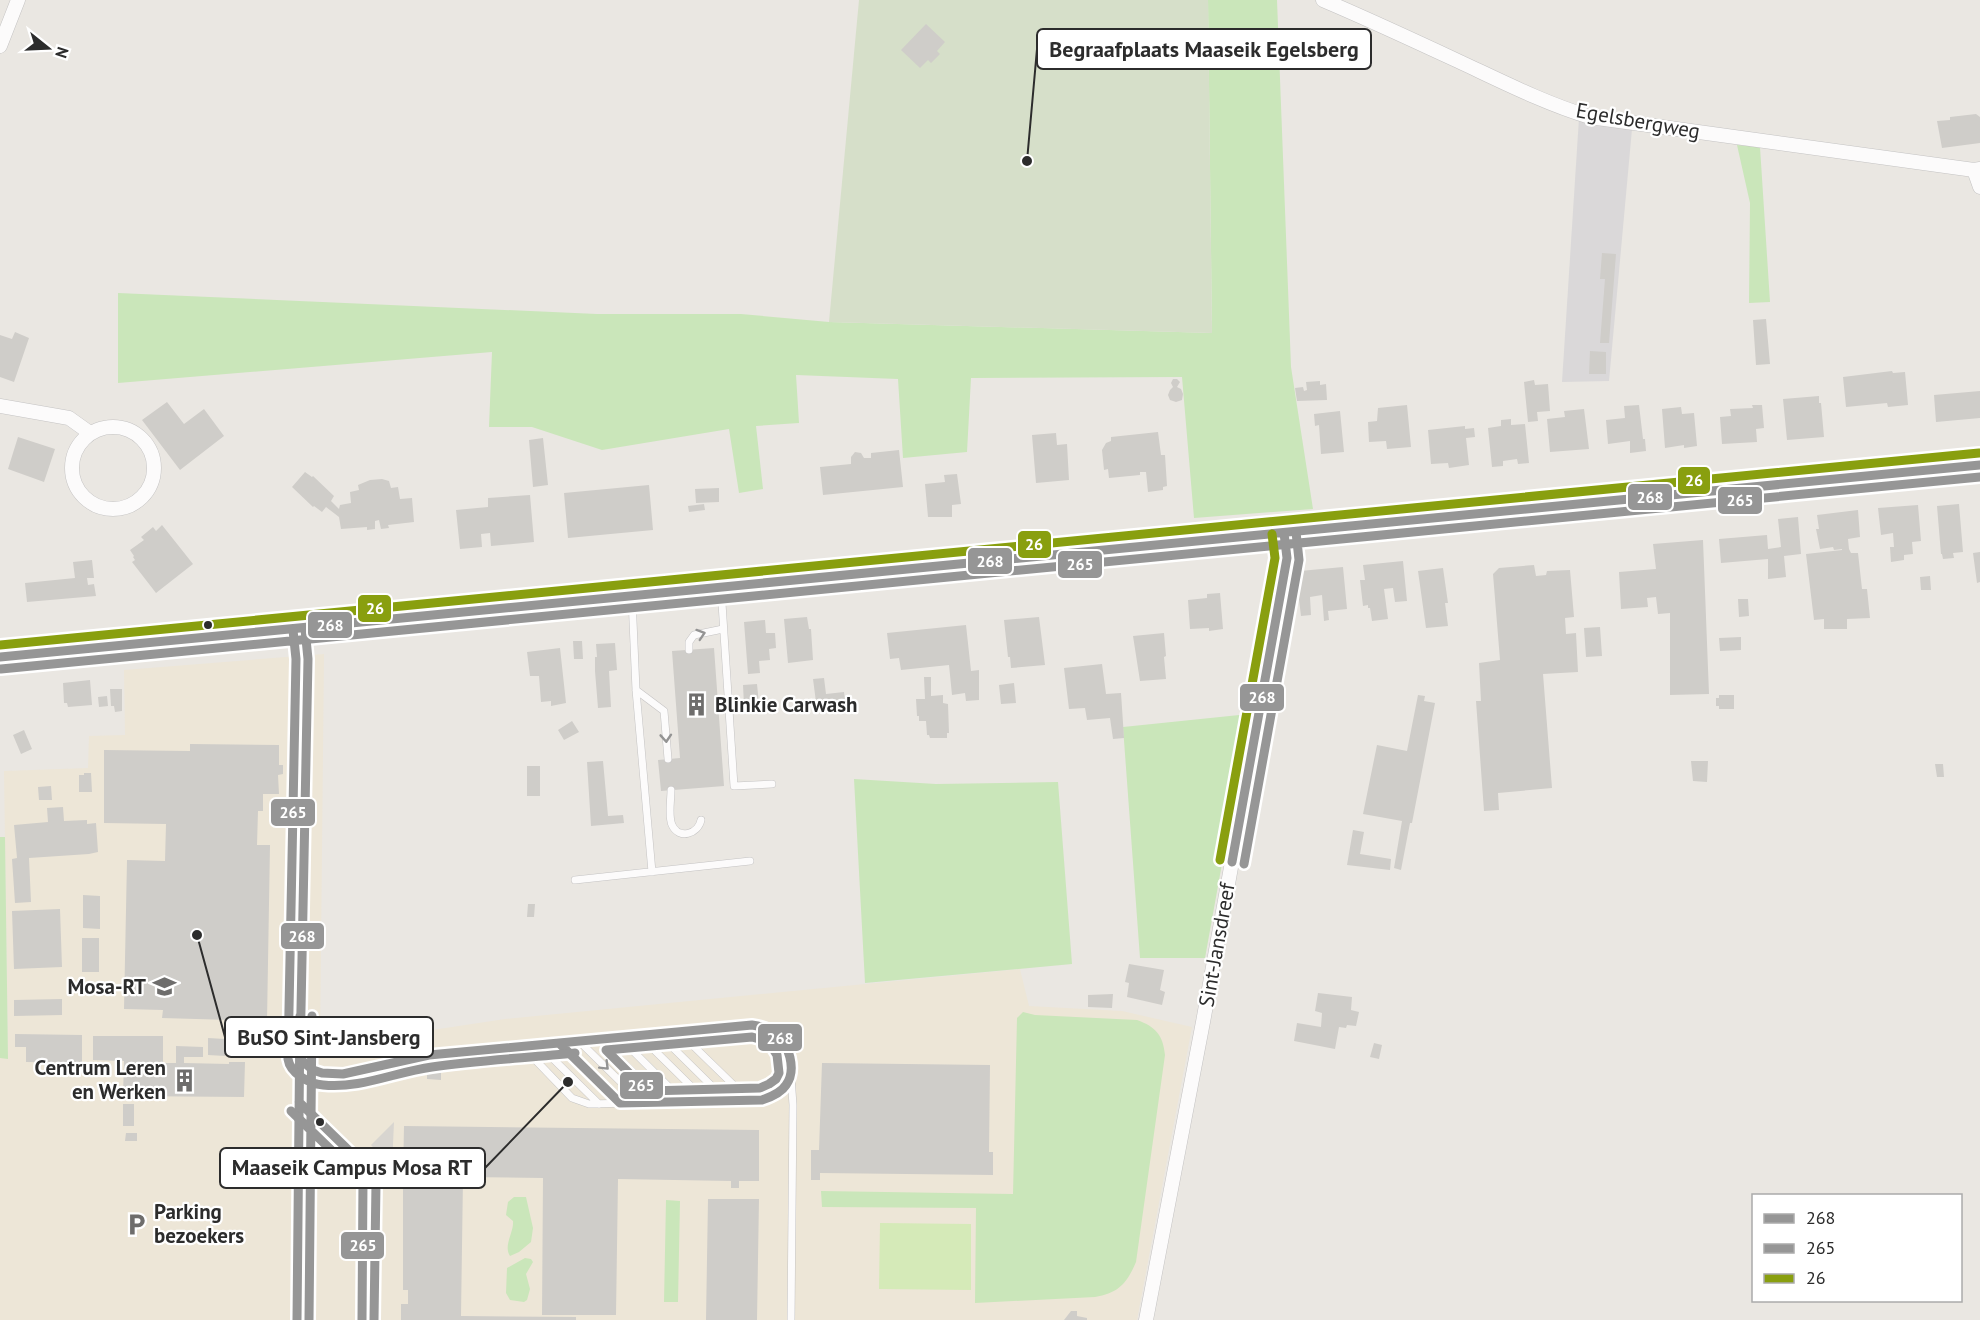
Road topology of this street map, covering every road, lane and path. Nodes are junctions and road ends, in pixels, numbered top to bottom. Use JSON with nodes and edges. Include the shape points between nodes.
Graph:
{"nodes":[{"id":1,"x":18,"y":0,"type":"edge"},
{"id":2,"x":1323,"y":0,"type":"edge"},
{"id":3,"x":0,"y":46,"type":"edge"},
{"id":4,"x":1977,"y":170,"type":"edge"},
{"id":5,"x":1980,"y":187,"type":"edge"},
{"id":6,"x":0,"y":406,"type":"edge"},
{"id":7,"x":90,"y":433,"type":"junction"},
{"id":8,"x":1980,"y":465,"type":"edge"},
{"id":9,"x":1284,"y":533,"type":"junction"},
{"id":10,"x":721,"y":587,"type":"junction"},
{"id":11,"x":632,"y":596,"type":"junction"},
{"id":12,"x":305,"y":629,"type":"junction"},
{"id":13,"x":723,"y":629,"type":"junction"},
{"id":14,"x":689,"y":650,"type":"dead end"},
{"id":15,"x":0,"y":657,"type":"edge"},
{"id":16,"x":636,"y":690,"type":"junction"},
{"id":17,"x":668,"y":759,"type":"dead end"},
{"id":18,"x":772,"y":784,"type":"dead end"},
{"id":19,"x":671,"y":790,"type":"dead end"},
{"id":20,"x":701,"y":820,"type":"dead end"},
{"id":21,"x":750,"y":861,"type":"dead end"},
{"id":22,"x":652,"y":872,"type":"junction"},
{"id":23,"x":575,"y":880,"type":"dead end"},
{"id":24,"x":679,"y":1032,"type":"junction"},
{"id":25,"x":659,"y":1034,"type":"junction"},
{"id":26,"x":639,"y":1035,"type":"junction"},
{"id":27,"x":619,"y":1037,"type":"junction"},
{"id":28,"x":599,"y":1039,"type":"junction"},
{"id":29,"x":579,"y":1041,"type":"junction"},
{"id":30,"x":559,"y":1043,"type":"junction"},
{"id":31,"x":539,"y":1045,"type":"junction"},
{"id":32,"x":522,"y":1046,"type":"junction"},
{"id":33,"x":300,"y":1059,"type":"junction"},
{"id":34,"x":791,"y":1077,"type":"junction"},
{"id":35,"x":748,"y":1100,"type":"junction"},
{"id":36,"x":706,"y":1101,"type":"junction"},
{"id":37,"x":727,"y":1101,"type":"junction"},
{"id":38,"x":299,"y":1102,"type":"junction"},
{"id":39,"x":663,"y":1102,"type":"junction"},
{"id":40,"x":684,"y":1102,"type":"junction"},
{"id":41,"x":620,"y":1103,"type":"junction"},
{"id":42,"x":642,"y":1103,"type":"junction"},
{"id":43,"x":599,"y":1104,"type":"junction"},
{"id":44,"x":297,"y":1320,"type":"edge"},
{"id":45,"x":374,"y":1320,"type":"edge"},
{"id":46,"x":791,"y":1320,"type":"edge"},
{"id":47,"x":1146,"y":1320,"type":"edge"}],
"edges":[{"from":1,"to":3,"type":"street"},
{"from":2,"to":4,"type":"street","name":"Egelsbergweg","via":[[1514,87],[1590,117]]},
{"from":4,"to":5,"type":"street","name":"Egelsbergweg"},
{"from":6,"to":7,"type":"street","via":[[69,418]]},
{"from":7,"to":7,"type":"street","via":[[73,458],[76,487],[84,498],[108,509],[133,504],[151,484],[153,459],[148,446],[140,436],[122,428],[102,428]]},
{"from":8,"to":9,"type":"main road"},
{"from":9,"to":10,"type":"main road"},
{"from":9,"to":47,"type":"street","name":"Sint-Jansdreef","via":[[1287,558]]},
{"from":10,"to":11,"type":"main road"},
{"from":10,"to":13,"type":"lane"},
{"from":11,"to":12,"type":"main road"},
{"from":11,"to":16,"type":"lane"},
{"from":12,"to":15,"type":"main road"},
{"from":12,"to":33,"type":"lane","via":[[308,659]]},
{"from":14,"to":13,"type":"lane","one_way":true,"via":[[694,635]]},
{"from":13,"to":18,"type":"lane","via":[[734,786]]},
{"from":16,"to":17,"type":"lane","one_way":true,"via":[[664,711]]},
{"from":16,"to":22,"type":"lane"},
{"from":19,"to":20,"type":"lane","via":[[671,822],[676,831],[692,833]]},
{"from":21,"to":22,"type":"lane"},
{"from":22,"to":23,"type":"lane"},
{"from":24,"to":25,"type":"lane"},
{"from":24,"to":34,"type":"lane","via":[[752,1025],[774,1030],[788,1049]]},
{"from":24,"to":35,"type":"lane"},
{"from":25,"to":26,"type":"lane"},
{"from":25,"to":37,"type":"lane"},
{"from":26,"to":27,"type":"lane"},
{"from":26,"to":36,"type":"lane"},
{"from":27,"to":28,"type":"lane"},
{"from":27,"to":40,"type":"lane"},
{"from":28,"to":29,"type":"lane"},
{"from":28,"to":39,"type":"lane"},
{"from":29,"to":30,"type":"lane"},
{"from":29,"to":42,"type":"lane","one_way":true},
{"from":30,"to":31,"type":"lane"},
{"from":30,"to":41,"type":"lane"},
{"from":31,"to":32,"type":"lane"},
{"from":31,"to":43,"type":"lane"},
{"from":32,"to":33,"type":"lane","via":[[429,1055],[343,1074],[313,1070]]},
{"from":32,"to":43,"type":"lane","via":[[572,1098]]},
{"from":33,"to":38,"type":"lane"},
{"from":34,"to":35,"type":"lane","via":[[774,1096]]},
{"from":34,"to":46,"type":"lane"},
{"from":35,"to":37,"type":"lane"},
{"from":36,"to":37,"type":"lane"},
{"from":36,"to":40,"type":"lane"},
{"from":38,"to":44,"type":"lane"},
{"from":38,"to":45,"type":"lane","via":[[374,1175]]},
{"from":39,"to":40,"type":"lane"},
{"from":39,"to":42,"type":"lane"},
{"from":41,"to":42,"type":"lane"},
{"from":41,"to":43,"type":"lane"}]}
